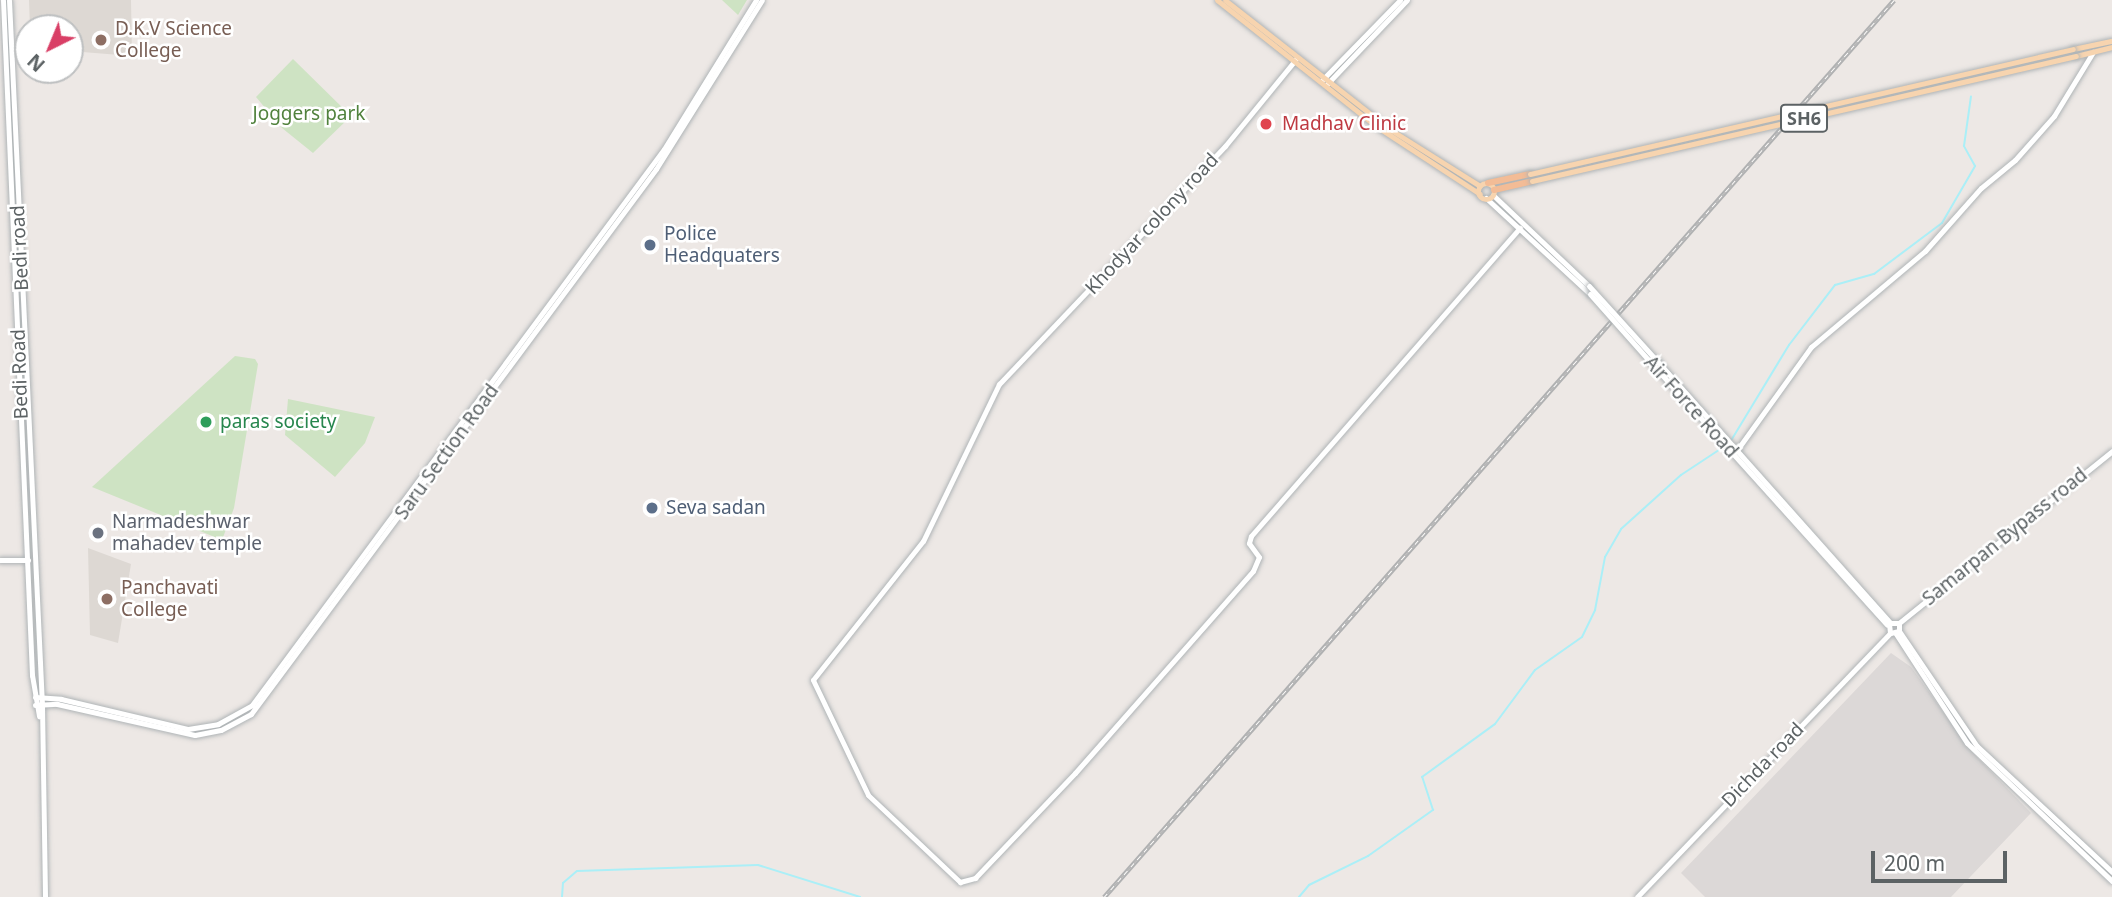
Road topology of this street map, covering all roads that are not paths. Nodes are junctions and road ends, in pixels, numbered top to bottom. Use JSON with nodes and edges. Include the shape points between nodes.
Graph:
{"nodes":[{"id":1,"x":3,"y":0,"type":"edge"},
{"id":2,"x":9,"y":0,"type":"edge"},
{"id":3,"x":756,"y":0,"type":"edge"},
{"id":4,"x":762,"y":0,"type":"edge"},
{"id":5,"x":1217,"y":0,"type":"edge"},
{"id":6,"x":1225,"y":0,"type":"edge"},
{"id":7,"x":1400,"y":0,"type":"edge"},
{"id":8,"x":1407,"y":0,"type":"edge"},
{"id":9,"x":2112,"y":41,"type":"edge"},
{"id":10,"x":2112,"y":47,"type":"edge"},
{"id":11,"x":2093,"y":52,"type":"junction"},
{"id":12,"x":2075,"y":53,"type":"junction"},
{"id":13,"x":1296,"y":59,"type":"junction"},
{"id":14,"x":1324,"y":83,"type":"junction"},
{"id":15,"x":1531,"y":177,"type":"junction"},
{"id":16,"x":1488,"y":183,"type":"junction"},
{"id":17,"x":1480,"y":186,"type":"junction"},
{"id":18,"x":1480,"y":194,"type":"junction"},
{"id":19,"x":1491,"y":194,"type":"junction"},
{"id":20,"x":1520,"y":228,"type":"junction"},
{"id":21,"x":1656,"y":364,"type":"junction"},
{"id":22,"x":1737,"y":450,"type":"junction"},
{"id":23,"x":2112,"y":452,"type":"edge"},
{"id":24,"x":0,"y":560,"type":"edge"},
{"id":25,"x":28,"y":560,"type":"junction"},
{"id":26,"x":1889,"y":623,"type":"junction"},
{"id":27,"x":1899,"y":623,"type":"junction"},
{"id":28,"x":1895,"y":633,"type":"junction"},
{"id":29,"x":38,"y":697,"type":"junction"},
{"id":30,"x":39,"y":705,"type":"junction"},
{"id":31,"x":2112,"y":872,"type":"edge"},
{"id":32,"x":2112,"y":881,"type":"edge"},
{"id":33,"x":45,"y":897,"type":"edge"},
{"id":34,"x":1637,"y":897,"type":"edge"}],
"edges":[{"from":1,"to":25,"type":"street","name":"Bedi Road"},
{"from":2,"to":29,"type":"street","name":"Bedi road"},
{"from":3,"to":29,"type":"street","name":"Saru Section Road","via":[[664,149],[252,705],[218,724],[188,729]]},
{"from":4,"to":30,"type":"street","name":"Saru Section Road","via":[[662,161],[251,714],[221,730],[195,735]]},
{"from":5,"to":13,"type":"main road"},
{"from":6,"to":13,"type":"main road"},
{"from":7,"to":14,"type":"street"},
{"from":8,"to":14,"type":"street"},
{"from":9,"to":12,"type":"main road","number":"SH6"},
{"from":10,"to":11,"type":"main road","number":"SH6"},
{"from":11,"to":12,"type":"main road","number":"SH6"},
{"from":11,"to":22,"type":"street","via":[[2054,116],[2015,160],[1981,188],[1925,251],[1813,344]]},
{"from":12,"to":15,"type":"main road","number":"SH6","bridge":true},
{"from":13,"to":14,"type":"main road"},
{"from":13,"to":20,"type":"street","name":"Khodyar colony road","via":[[1224,146],[999,384],[923,541],[812,684],[869,795],[965,884],[1087,760],[1253,571],[1259,556],[1249,543],[1251,536]]},
{"from":14,"to":17,"type":"main road"},
{"from":14,"to":18,"type":"main road","via":[[1422,159]]},
{"from":15,"to":16,"type":"highway","number":"SH6"},
{"from":15,"to":19,"type":"highway","number":"SH6"},
{"from":16,"to":17,"type":"main road","number":"SH6"},
{"from":16,"to":19,"type":"main road"},
{"from":17,"to":18,"type":"main road"},
{"from":18,"to":19,"type":"main road"},
{"from":19,"to":20,"type":"street","name":"Air Force Road"},
{"from":19,"to":21,"type":"street","name":"Air Force Road","bridge":true,"via":[[1589,286]]},
{"from":20,"to":21,"type":"street","name":"Air Force Road","bridge":true},
{"from":21,"to":22,"type":"street","name":"Air Force Road"},
{"from":21,"to":26,"type":"street","name":"Air Force Road"},
{"from":22,"to":26,"type":"street","name":"Air Force Road"},
{"from":23,"to":27,"type":"street","name":"Samarpan Bypass road"},
{"from":24,"to":25,"type":"street"},
{"from":25,"to":29,"type":"street","name":"Bedi Road"},
{"from":26,"to":27,"type":"street"},
{"from":26,"to":28,"type":"street"},
{"from":27,"to":28,"type":"street"},
{"from":28,"to":31,"type":"street","via":[[1977,746]]},
{"from":28,"to":32,"type":"street","via":[[1967,743]]},
{"from":28,"to":34,"type":"street","name":"Dichda road"},
{"from":29,"to":30,"type":"street","name":"Bedi Road"},
{"from":30,"to":33,"type":"street","name":"Bedi Road"}]}
